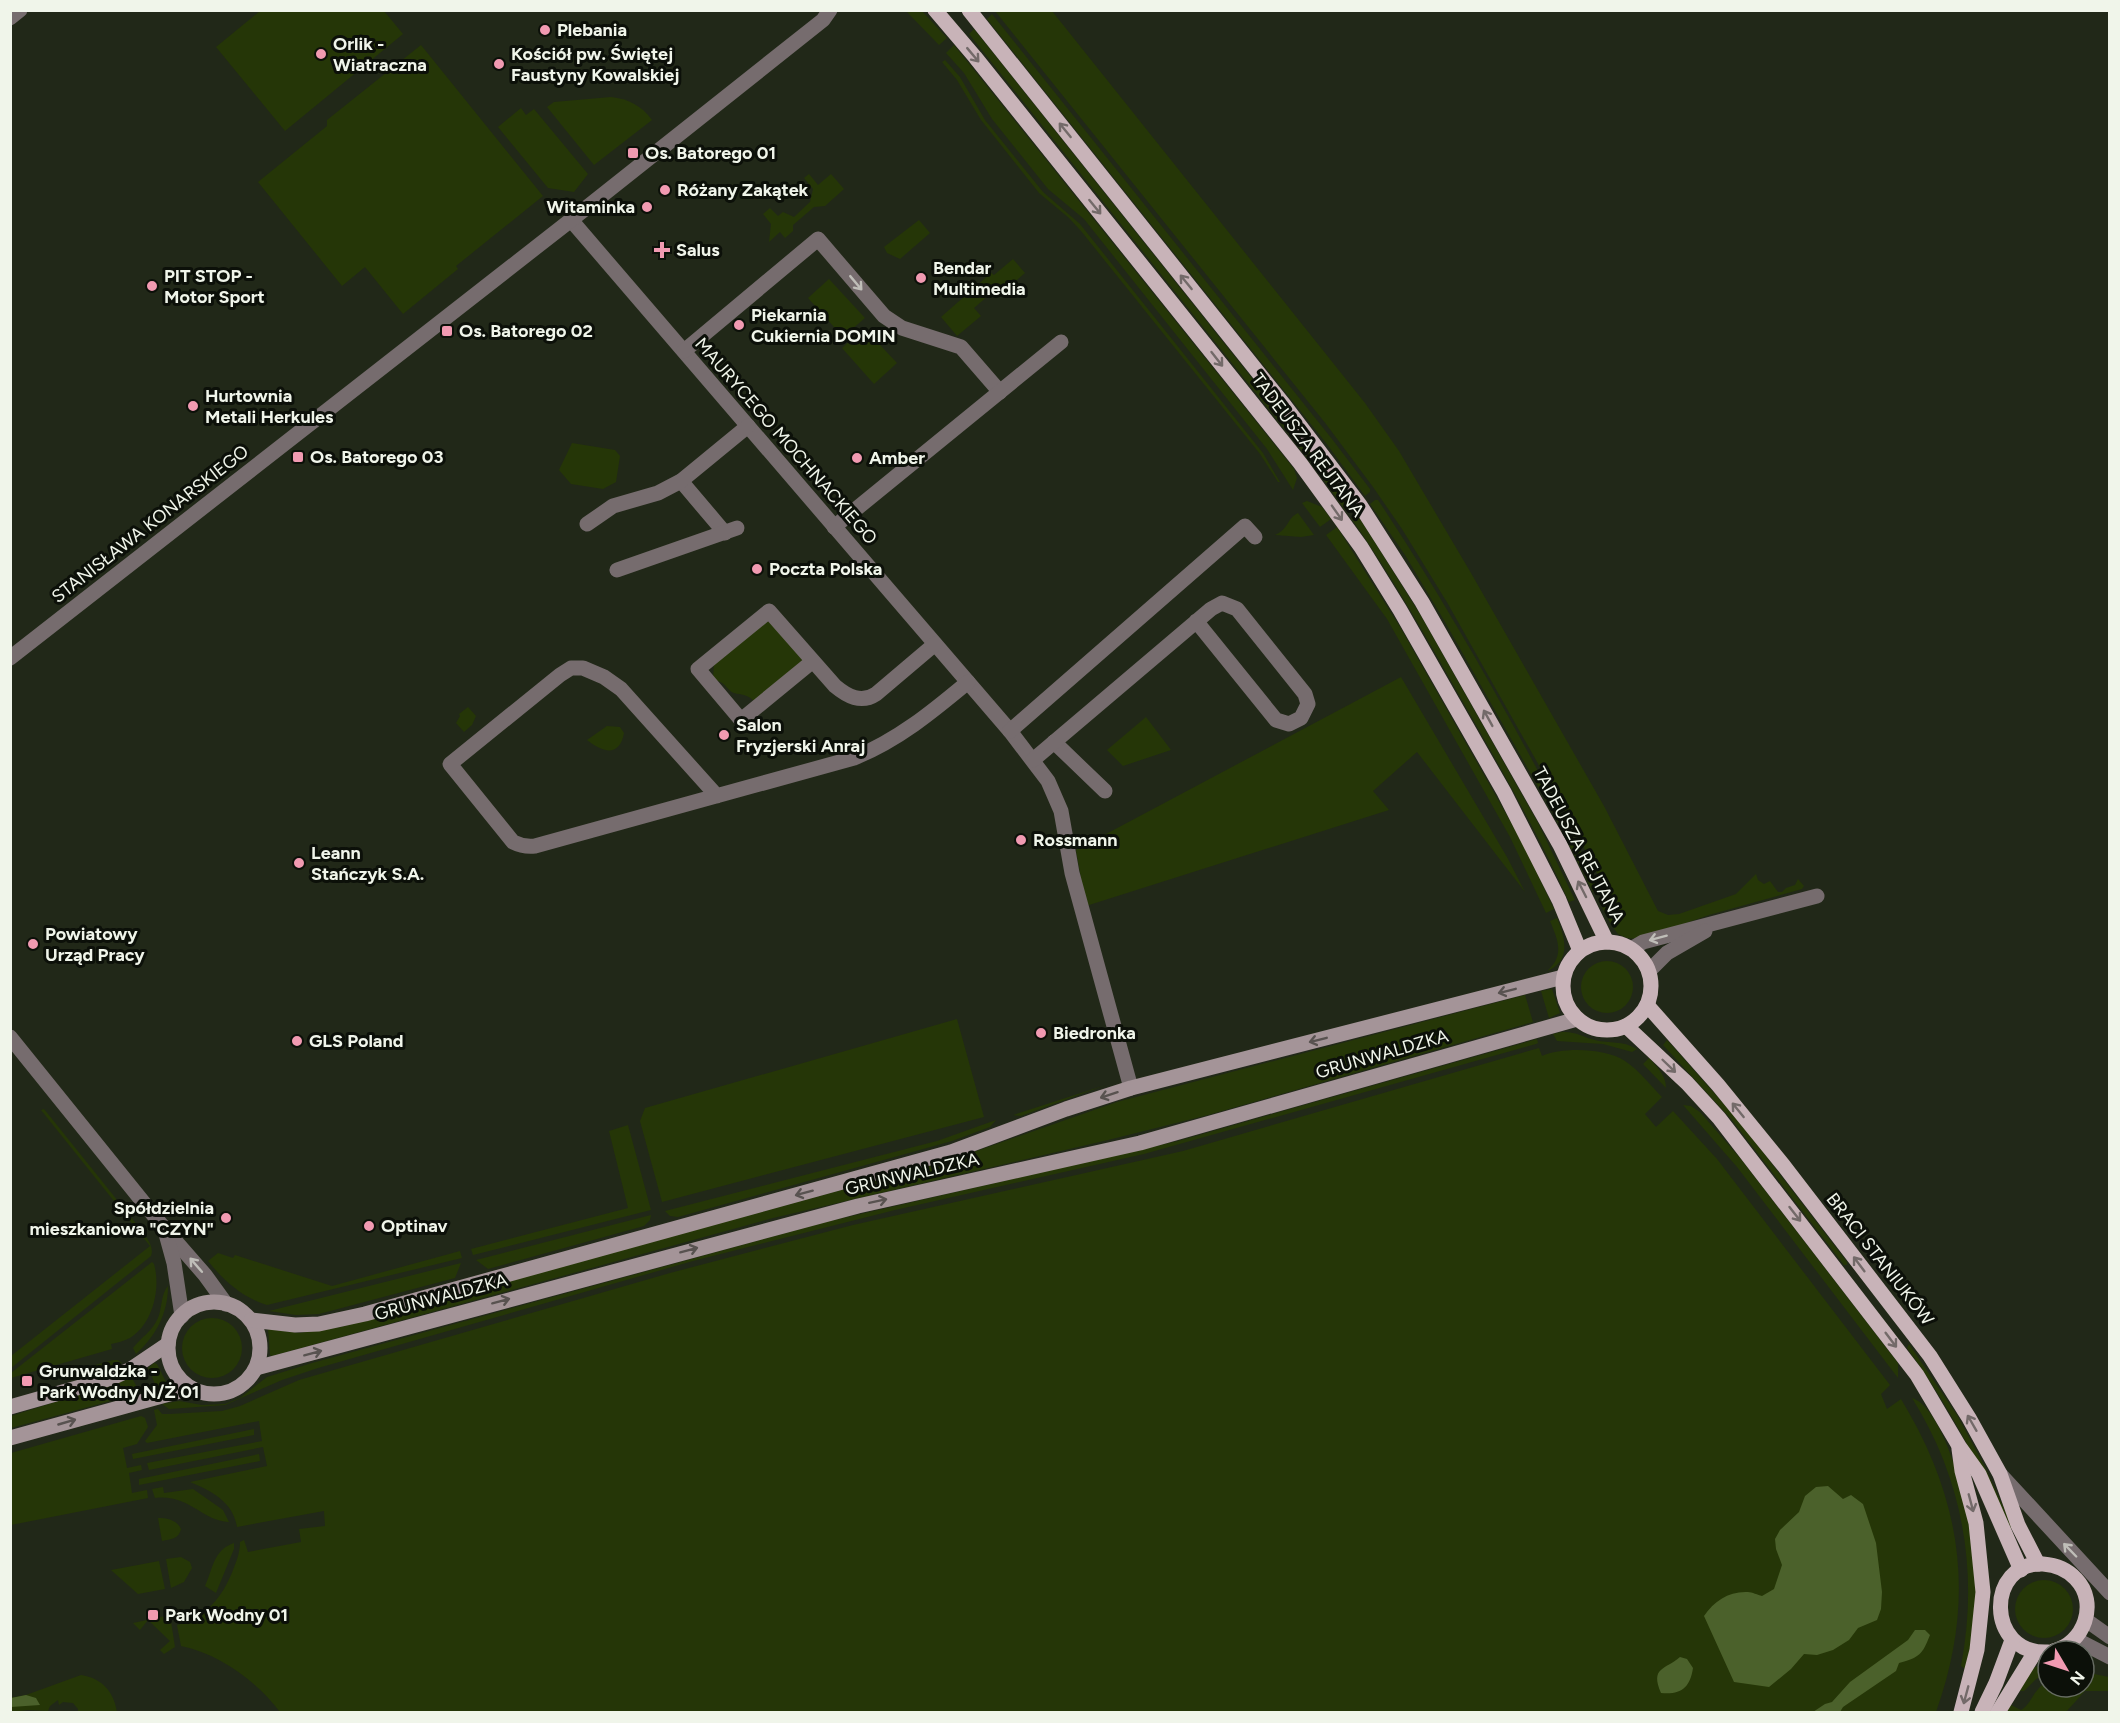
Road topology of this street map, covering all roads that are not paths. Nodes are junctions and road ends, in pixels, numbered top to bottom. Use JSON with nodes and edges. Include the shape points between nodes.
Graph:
{"nodes":[{"id":1,"x":20,"y":10,"type":"edge"},
{"id":2,"x":843,"y":10,"type":"edge"},
{"id":3,"x":935,"y":10,"type":"edge"},
{"id":4,"x":969,"y":10,"type":"edge"},
{"id":5,"x":827,"y":15,"type":"edge"},
{"id":6,"x":10,"y":18,"type":"edge"},
{"id":7,"x":571,"y":220,"type":"junction"},
{"id":8,"x":1061,"y":342,"type":"dead end"},
{"id":9,"x":684,"y":351,"type":"junction"},
{"id":10,"x":1000,"y":392,"type":"junction"},
{"id":11,"x":748,"y":426,"type":"junction"},
{"id":12,"x":681,"y":481,"type":"junction"},
{"id":13,"x":587,"y":524,"type":"dead end"},
{"id":14,"x":834,"y":526,"type":"junction"},
{"id":15,"x":1255,"y":537,"type":"dead end"},
{"id":16,"x":617,"y":570,"type":"dead end"},
{"id":17,"x":1196,"y":621,"type":"junction"},
{"id":18,"x":935,"y":644,"type":"junction"},
{"id":19,"x":10,"y":658,"type":"edge"},
{"id":20,"x":813,"y":661,"type":"junction"},
{"id":21,"x":968,"y":682,"type":"junction"},
{"id":22,"x":1014,"y":736,"type":"junction"},
{"id":23,"x":1054,"y":742,"type":"junction"},
{"id":24,"x":1033,"y":760,"type":"junction"},
{"id":25,"x":1105,"y":791,"type":"dead end"},
{"id":26,"x":717,"y":796,"type":"junction"},
{"id":27,"x":1817,"y":896,"type":"dead end"},
{"id":28,"x":1727,"y":919,"type":"junction"},
{"id":29,"x":1607,"y":942,"type":"junction"},
{"id":30,"x":1631,"y":949,"type":"junction"},
{"id":31,"x":1580,"y":951,"type":"junction"},
{"id":32,"x":1649,"y":971,"type":"junction"},
{"id":33,"x":1563,"y":977,"type":"junction"},
{"id":34,"x":1647,"y":1005,"type":"junction"},
{"id":35,"x":1577,"y":1019,"type":"junction"},
{"id":36,"x":1626,"y":1026,"type":"junction"},
{"id":37,"x":10,"y":1036,"type":"edge"},
{"id":38,"x":1131,"y":1088,"type":"junction"},
{"id":39,"x":164,"y":1228,"type":"junction"},
{"id":40,"x":226,"y":1304,"type":"junction"},
{"id":41,"x":182,"y":1316,"type":"junction"},
{"id":42,"x":251,"y":1320,"type":"junction"},
{"id":43,"x":168,"y":1344,"type":"junction"},
{"id":44,"x":256,"y":1368,"type":"junction"},
{"id":45,"x":191,"y":1388,"type":"junction"},
{"id":46,"x":10,"y":1407,"type":"edge"},
{"id":47,"x":10,"y":1438,"type":"edge"},
{"id":48,"x":1959,"y":1446,"type":"junction"},
{"id":49,"x":2000,"y":1474,"type":"junction"},
{"id":50,"x":2038,"y":1564,"type":"junction"},
{"id":51,"x":2021,"y":1570,"type":"junction"},
{"id":52,"x":2109,"y":1593,"type":"edge"},
{"id":53,"x":2086,"y":1620,"type":"junction"},
{"id":54,"x":2109,"y":1637,"type":"edge"},
{"id":55,"x":2075,"y":1639,"type":"edge"},
{"id":56,"x":2012,"y":1640,"type":"junction"},
{"id":57,"x":2036,"y":1651,"type":"edge"},
{"id":58,"x":2036,"y":1659,"type":"edge"},
{"id":59,"x":1961,"y":1713,"type":"edge"},
{"id":60,"x":1982,"y":1713,"type":"edge"},
{"id":61,"x":1998,"y":1713,"type":"edge"}],
"edges":[{"from":1,"to":6,"type":"street"},
{"from":2,"to":5,"type":"street","name":"STANISŁAWA KONARSKIEGO"},
{"from":3,"to":31,"type":"main road","name":"TADEUSZA REJTANA","one_way":true,"via":[[1300,463],[1361,547],[1504,792]]},
{"from":29,"to":4,"type":"main road","name":"TADEUSZA REJTANA","one_way":true,"via":[[1560,845],[1428,612],[1360,505]]},
{"from":5,"to":7,"type":"street","name":"STANISŁAWA KONARSKIEGO"},
{"from":7,"to":9,"type":"street","name":"MAURYCEGO MOCHNACKIEGO"},
{"from":7,"to":19,"type":"street","name":"STANISŁAWA KONARSKIEGO"},
{"from":8,"to":10,"type":"street"},
{"from":9,"to":10,"type":"street","one_way":true,"via":[[818,238],[884,316],[902,328],[961,347]]},
{"from":9,"to":11,"type":"street","name":"MAURYCEGO MOCHNACKIEGO"},
{"from":10,"to":14,"type":"street"},
{"from":11,"to":12,"type":"street"},
{"from":11,"to":14,"type":"street","name":"MAURYCEGO MOCHNACKIEGO"},
{"from":12,"to":13,"type":"street","via":[[658,493],[614,506]]},
{"from":12,"to":16,"type":"street","via":[[731,530]]},
{"from":14,"to":18,"type":"street","name":"MAURYCEGO MOCHNACKIEGO"},
{"from":15,"to":22,"type":"street","via":[[1245,526]]},
{"from":17,"to":17,"type":"street","via":[[1222,603],[1237,609],[1305,694],[1308,704],[1301,718],[1284,724],[1273,717]]},
{"from":17,"to":23,"type":"street"},
{"from":18,"to":20,"type":"street","via":[[865,699],[841,691]]},
{"from":18,"to":21,"type":"street","name":"MAURYCEGO MOCHNACKIEGO"},
{"from":20,"to":20,"type":"street","via":[[769,612],[698,669],[741,720]]},
{"from":21,"to":22,"type":"street","name":"MAURYCEGO MOCHNACKIEGO"},
{"from":21,"to":26,"type":"street","via":[[914,726],[873,751]]},
{"from":22,"to":24,"type":"street","name":"MAURYCEGO MOCHNACKIEGO"},
{"from":23,"to":24,"type":"street"},
{"from":23,"to":25,"type":"street"},
{"from":24,"to":38,"type":"street","name":"MAURYCEGO MOCHNACKIEGO","via":[[1048,781],[1061,811],[1072,873]]},
{"from":26,"to":26,"type":"street","via":[[526,847],[509,837],[450,764],[566,670],[576,668],[597,674],[624,692]]},
{"from":27,"to":28,"type":"street"},
{"from":28,"to":30,"type":"street","one_way":true,"via":[[1643,942]]},
{"from":28,"to":32,"type":"street","via":[[1666,953]]},
{"from":29,"to":30,"type":"main road"},
{"from":29,"to":31,"type":"main road","via":[[1597,942]]},
{"from":30,"to":32,"type":"main road"},
{"from":31,"to":33,"type":"main road"},
{"from":32,"to":34,"type":"main road"},
{"from":33,"to":35,"type":"main road","via":[[1563,992]]},
{"from":33,"to":38,"type":"street","name":"GRUNWALDZKA","one_way":true},
{"from":34,"to":36,"type":"main road"},
{"from":49,"to":34,"type":"main road","name":"BRACI STANIUKÓW","one_way":true,"via":[[1930,1356],[1784,1166]]},
{"from":35,"to":36,"type":"main road","via":[[1600,1030]]},
{"from":44,"to":35,"type":"street","name":"GRUNWALDZKA","one_way":true,"via":[[858,1206],[1140,1143]]},
{"from":36,"to":48,"type":"main road","one_way":true,"via":[[1687,1083],[1742,1145],[1917,1375]]},
{"from":37,"to":39,"type":"street"},
{"from":38,"to":42,"type":"street","name":"GRUNWALDZKA","one_way":true,"via":[[951,1152],[365,1314],[320,1324]]},
{"from":40,"to":39,"type":"street","one_way":true},
{"from":39,"to":41,"type":"street"},
{"from":40,"to":41,"type":"street","via":[[210,1302],[195,1306]]},
{"from":40,"to":42,"type":"street"},
{"from":41,"to":43,"type":"street","via":[[172,1328]]},
{"from":42,"to":44,"type":"street","via":[[260,1351]]},
{"from":43,"to":45,"type":"street","via":[[170,1361],[178,1377]]},
{"from":43,"to":46,"type":"street","via":[[112,1378]]},
{"from":44,"to":45,"type":"street","via":[[245,1383],[228,1392],[209,1394]]},
{"from":47,"to":45,"type":"street","one_way":true},
{"from":48,"to":51,"type":"main road","via":[[1979,1474]]},
{"from":48,"to":59,"type":"main road","one_way":true,"via":[[1976,1523],[1983,1592],[1977,1650]]},
{"from":49,"to":50,"type":"main road","name":"BRACI STANIUKÓW","via":[[2018,1525]]},
{"from":52,"to":49,"type":"street","one_way":true},
{"from":50,"to":51,"type":"main road"},
{"from":50,"to":53,"type":"main road","via":[[2066,1570],[2077,1580],[2088,1606]]},
{"from":51,"to":56,"type":"main road","via":[[2010,1579],[2000,1603],[2002,1622]]},
{"from":53,"to":54,"type":"street"},
{"from":53,"to":55,"type":"main road"},
{"from":56,"to":57,"type":"main road"},
{"from":56,"to":60,"type":"main road"},
{"from":58,"to":61,"type":"main road"}]}
